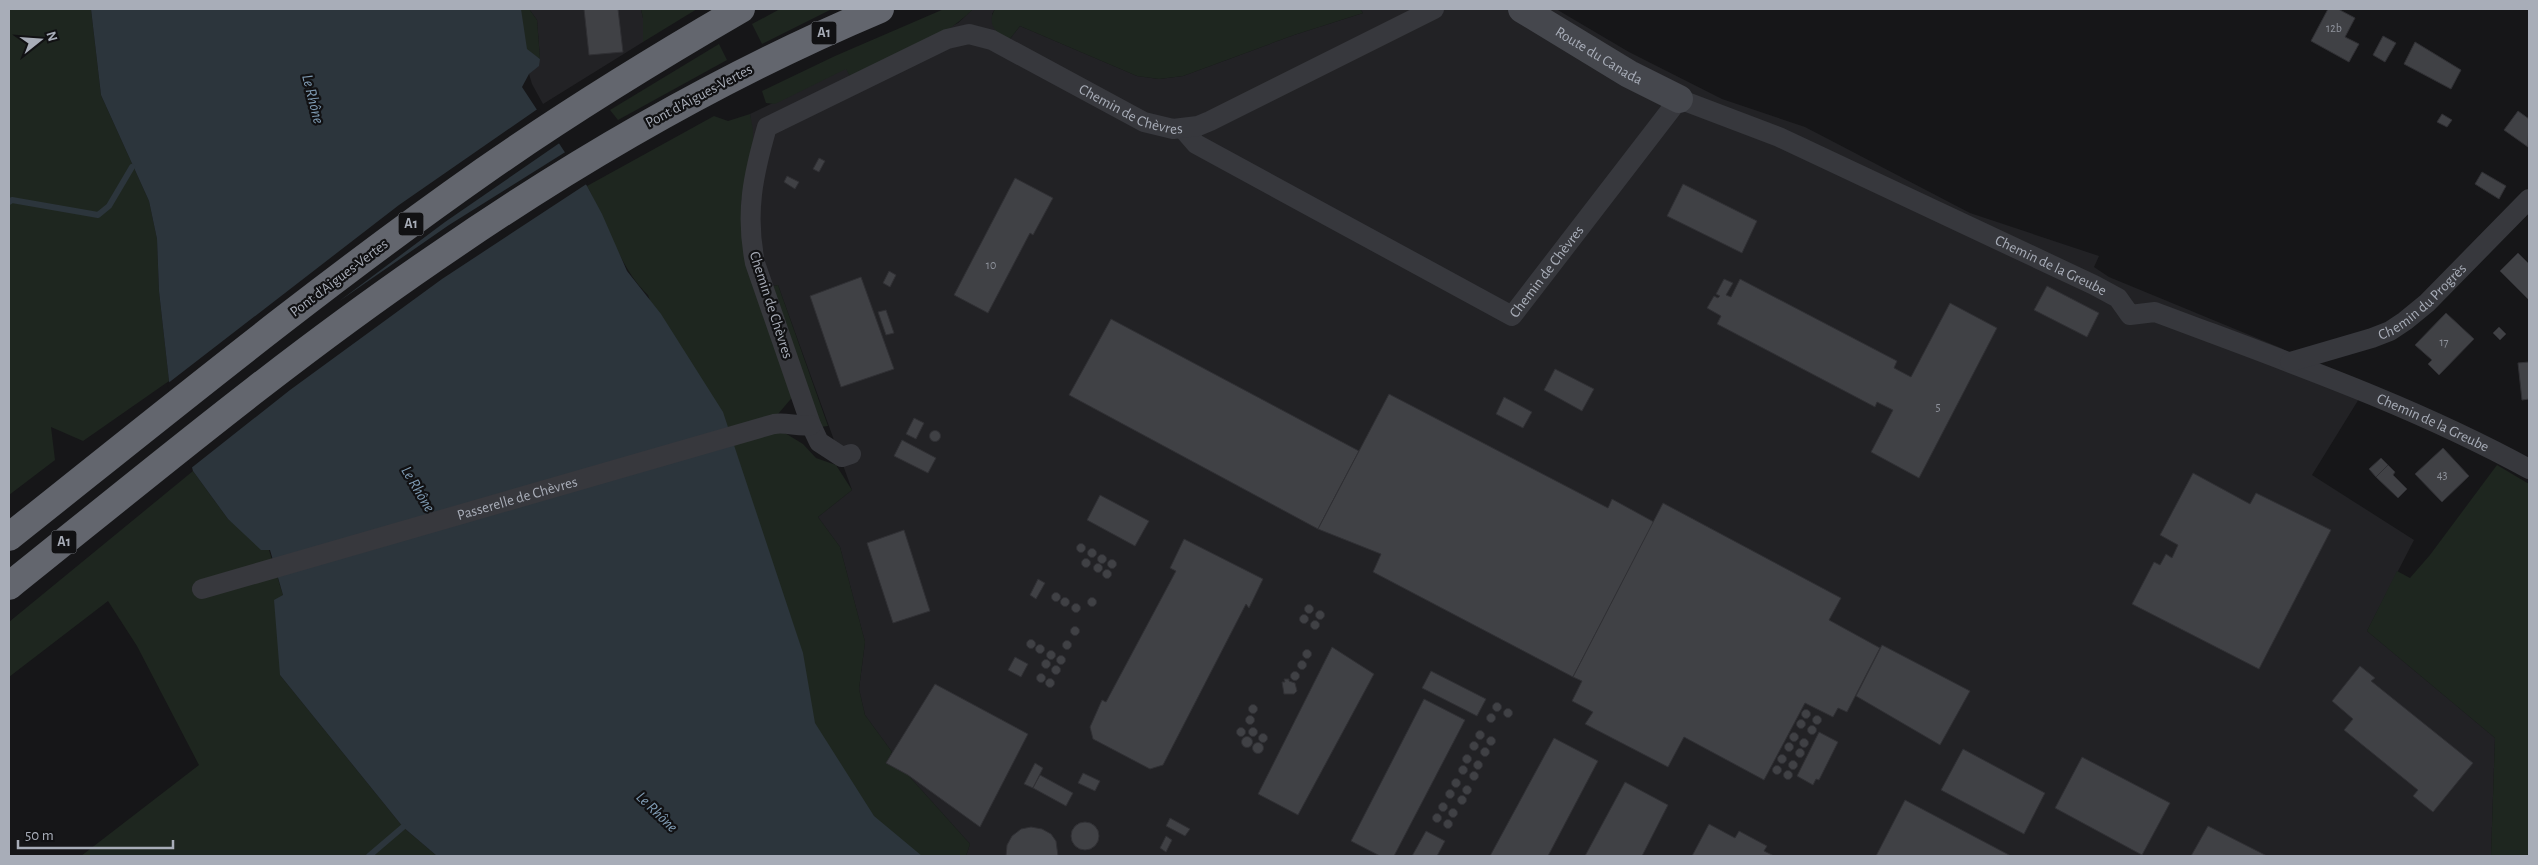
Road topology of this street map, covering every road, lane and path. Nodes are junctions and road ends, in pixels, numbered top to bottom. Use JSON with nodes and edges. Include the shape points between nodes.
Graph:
{"nodes":[{"id":1,"x":741,"y":9,"type":"edge"},
{"id":2,"x":880,"y":9,"type":"edge"},
{"id":3,"x":1434,"y":9,"type":"edge"},
{"id":4,"x":1522,"y":9,"type":"edge"},
{"id":5,"x":1679,"y":99,"type":"junction"},
{"id":6,"x":1183,"y":128,"type":"junction"},
{"id":7,"x":2529,"y":199,"type":"edge"},
{"id":8,"x":2290,"y":362,"type":"junction"},
{"id":9,"x":811,"y":425,"type":"junction"},
{"id":10,"x":851,"y":454,"type":"dead end"},
{"id":11,"x":2529,"y":469,"type":"edge"},
{"id":12,"x":9,"y":537,"type":"edge"},
{"id":13,"x":9,"y":586,"type":"edge"},
{"id":14,"x":204,"y":589,"type":"dead end"}],
"edges":[{"from":1,"to":12,"type":"highway","name":"Pont d'Aigues-Vertes","number":"A1","via":[[606,90],[483,172],[334,281]]},
{"from":2,"to":13,"type":"highway","name":"Pont d'Aigues-Vertes","number":"A1","via":[[768,60],[596,153],[491,220],[345,322]]},
{"from":3,"to":6,"type":"street","via":[[1210,121]]},
{"from":4,"to":5,"type":"street","name":"Route du Canada","via":[[1628,74]]},
{"from":5,"to":6,"type":"street","name":"Chemin de Chèvres","via":[[1512,316],[1196,144]]},
{"from":5,"to":8,"type":"street","name":"Chemin de la Greube","via":[[1779,137],[2094,285],[2118,298],[2130,315],[2155,312]]},
{"from":6,"to":9,"type":"street","name":"Chemin de Chèvres","via":[[1172,129],[1144,122],[992,40],[969,34],[946,39],[767,127],[752,186],[751,241],[755,263]]},
{"from":7,"to":8,"type":"street","name":"Chemin du Progrès","via":[[2427,304],[2405,321],[2372,338]]},
{"from":8,"to":11,"type":"street","name":"Chemin de la Greube","via":[[2440,423]]},
{"from":9,"to":10,"type":"street","name":"Chemin de Chèvres","via":[[819,442],[842,457]]},
{"from":9,"to":14,"type":"street","name":"Passerelle de Chèvres","via":[[778,424]]}]}
